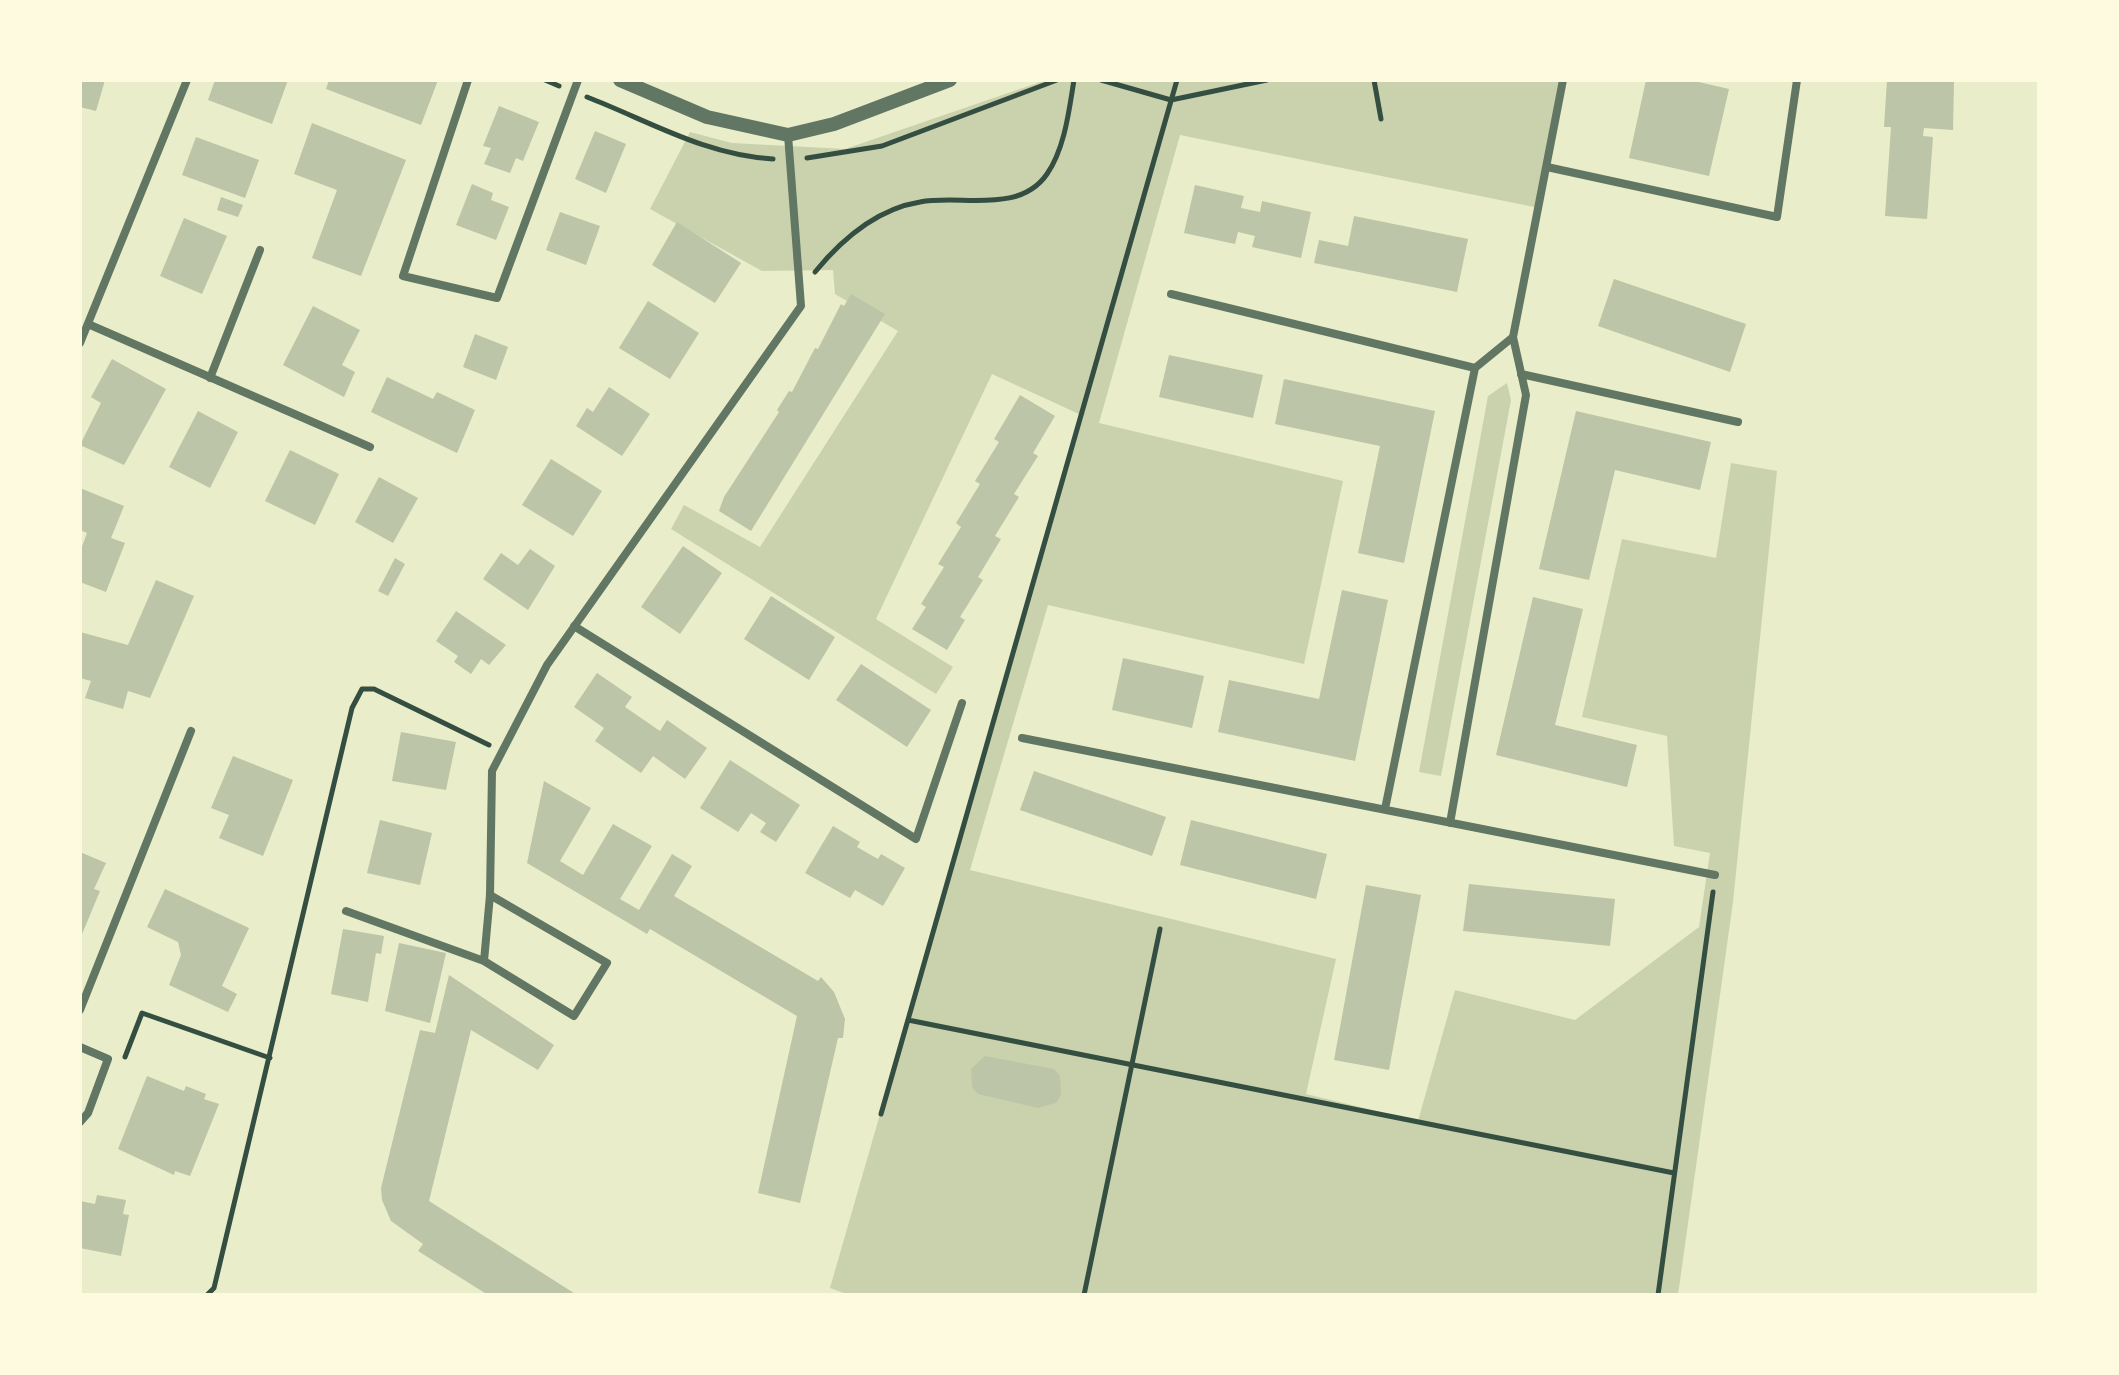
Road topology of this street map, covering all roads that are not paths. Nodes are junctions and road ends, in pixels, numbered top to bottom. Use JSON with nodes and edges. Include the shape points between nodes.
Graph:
{"nodes":[{"id":1,"x":187,"y":80,"type":"edge"},
{"id":2,"x":468,"y":80,"type":"edge"},
{"id":3,"x":578,"y":80,"type":"edge"},
{"id":4,"x":620,"y":80,"type":"edge"},
{"id":5,"x":950,"y":80,"type":"edge"},
{"id":6,"x":1563,"y":80,"type":"edge"},
{"id":7,"x":1797,"y":80,"type":"edge"},
{"id":8,"x":788,"y":135,"type":"junction"},
{"id":9,"x":1547,"y":167,"type":"junction"},
{"id":10,"x":260,"y":250,"type":"dead end"},
{"id":11,"x":1171,"y":294,"type":"dead end"},
{"id":12,"x":88,"y":324,"type":"junction"},
{"id":13,"x":1513,"y":337,"type":"junction"},
{"id":14,"x":80,"y":343,"type":"edge"},
{"id":15,"x":1475,"y":368,"type":"junction"},
{"id":16,"x":1521,"y":374,"type":"junction"},
{"id":17,"x":210,"y":378,"type":"junction"},
{"id":18,"x":1738,"y":422,"type":"dead end"},
{"id":19,"x":370,"y":447,"type":"dead end"},
{"id":20,"x":574,"y":626,"type":"junction"},
{"id":21,"x":962,"y":703,"type":"dead end"},
{"id":22,"x":191,"y":731,"type":"dead end"},
{"id":23,"x":1022,"y":738,"type":"dead end"},
{"id":24,"x":1385,"y":809,"type":"junction"},
{"id":25,"x":1450,"y":823,"type":"junction"},
{"id":26,"x":1715,"y":875,"type":"road end"},
{"id":27,"x":490,"y":895,"type":"junction"},
{"id":28,"x":346,"y":911,"type":"dead end"},
{"id":29,"x":484,"y":961,"type":"junction"},
{"id":30,"x":80,"y":1010,"type":"edge"},
{"id":31,"x":80,"y":1047,"type":"edge"},
{"id":32,"x":80,"y":1122,"type":"edge"}],
"edges":[{"from":1,"to":12,"type":"street"},
{"from":2,"to":3,"type":"street","via":[[403,276],[497,298]]},
{"from":4,"to":8,"type":"street","via":[[707,117]]},
{"from":5,"to":8,"type":"street","via":[[834,124]]},
{"from":6,"to":9,"type":"street"},
{"from":7,"to":9,"type":"street","via":[[1777,217]]},
{"from":8,"to":20,"type":"street","via":[[801,306]]},
{"from":9,"to":13,"type":"street"},
{"from":10,"to":17,"type":"street"},
{"from":11,"to":15,"type":"street"},
{"from":12,"to":14,"type":"street"},
{"from":12,"to":17,"type":"street"},
{"from":13,"to":15,"type":"street"},
{"from":13,"to":16,"type":"street"},
{"from":15,"to":24,"type":"street"},
{"from":16,"to":18,"type":"street"},
{"from":16,"to":25,"type":"street","via":[[1526,395]]},
{"from":17,"to":19,"type":"street"},
{"from":20,"to":21,"type":"street","via":[[916,839]]},
{"from":20,"to":27,"type":"street","via":[[547,665],[492,771]]},
{"from":22,"to":30,"type":"street"},
{"from":23,"to":24,"type":"street"},
{"from":24,"to":25,"type":"street"},
{"from":25,"to":26,"type":"street"},
{"from":27,"to":29,"type":"street"},
{"from":27,"to":29,"type":"street","via":[[607,963],[574,1016]]},
{"from":28,"to":29,"type":"street"},
{"from":31,"to":32,"type":"street","via":[[108,1059]]}]}
